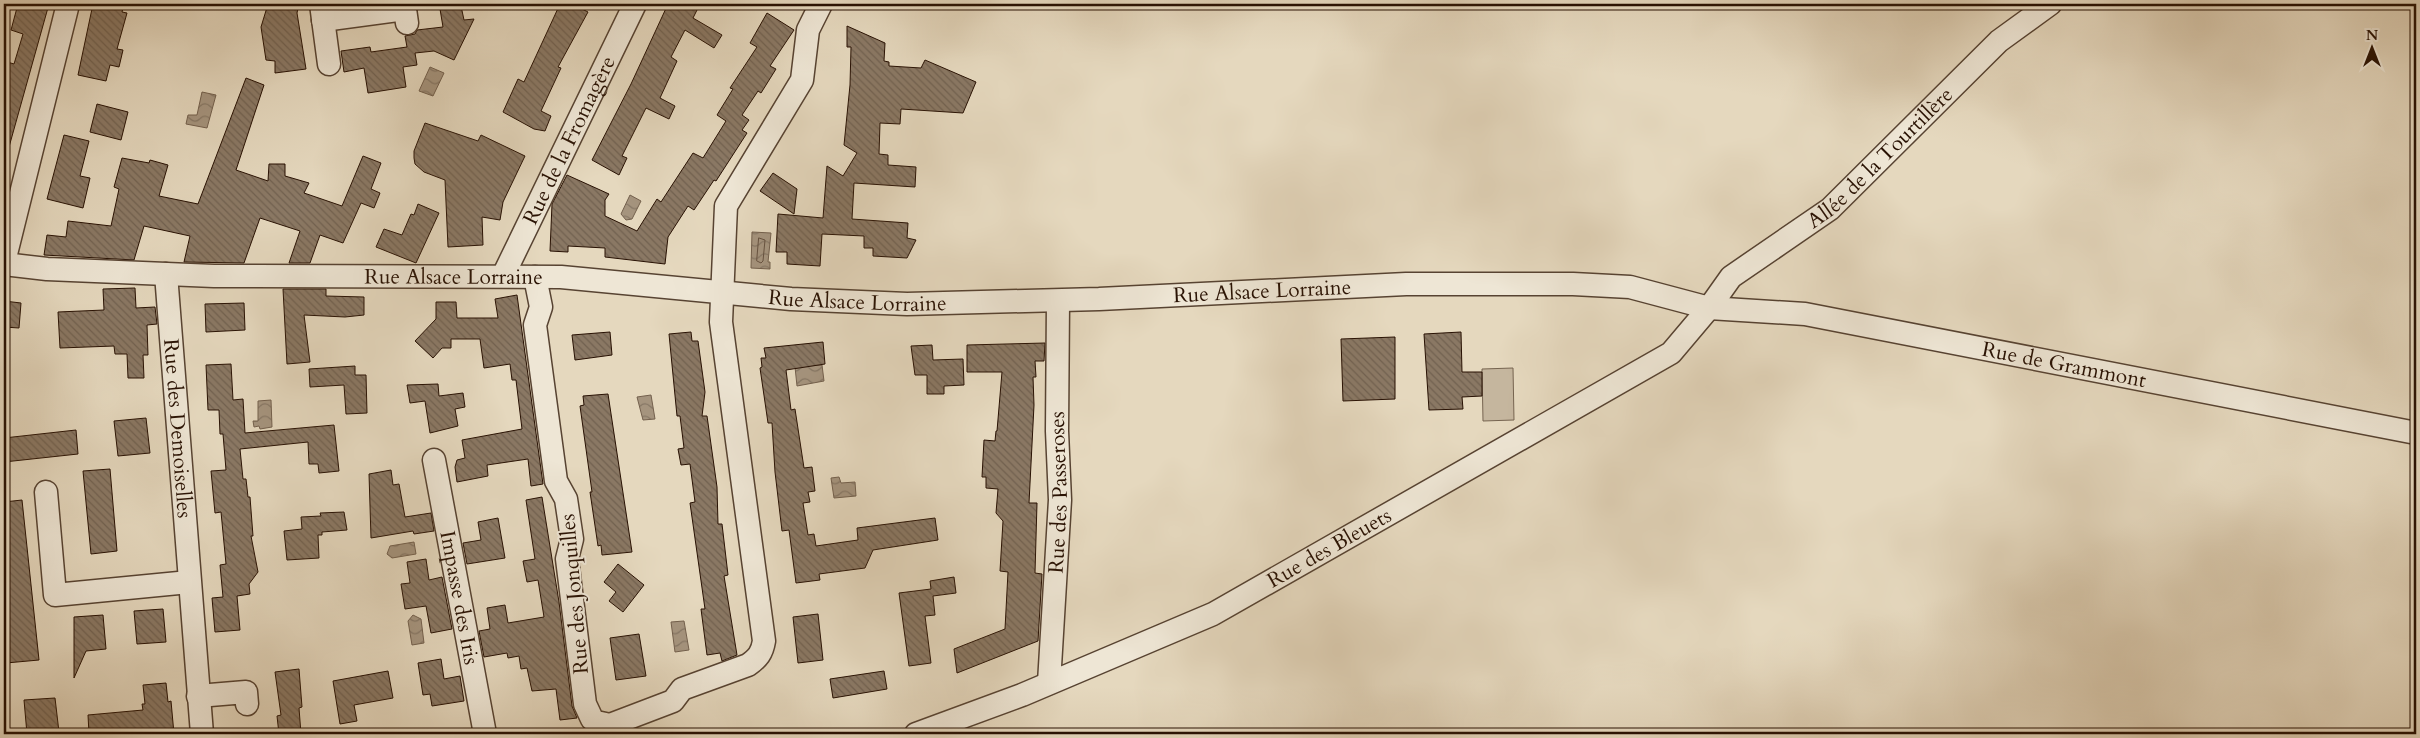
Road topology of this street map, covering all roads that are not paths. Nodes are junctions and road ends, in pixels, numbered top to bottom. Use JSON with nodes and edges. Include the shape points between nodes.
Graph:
{"nodes":[{"id":1,"x":68,"y":4,"type":"edge"},
{"id":2,"x":635,"y":4,"type":"edge"},
{"id":3,"x":820,"y":4,"type":"edge"},
{"id":4,"x":2050,"y":4,"type":"edge"},
{"id":5,"x":322,"y":12,"type":"edge"},
{"id":6,"x":407,"y":23,"type":"dead end"},
{"id":7,"x":329,"y":64,"type":"dead end"},
{"id":8,"x":4,"y":263,"type":"edge"},
{"id":9,"x":166,"y":274,"type":"junction"},
{"id":10,"x":503,"y":276,"type":"junction"},
{"id":11,"x":535,"y":277,"type":"junction"},
{"id":12,"x":722,"y":292,"type":"junction"},
{"id":13,"x":1058,"y":301,"type":"junction"},
{"id":14,"x":1709,"y":308,"type":"junction"},
{"id":15,"x":2416,"y":433,"type":"edge"},
{"id":16,"x":434,"y":460,"type":"dead end"},
{"id":17,"x":46,"y":492,"type":"dead end"},
{"id":18,"x":189,"y":582,"type":"junction"},
{"id":19,"x":1049,"y":683,"type":"junction"},
{"id":20,"x":198,"y":696,"type":"junction"},
{"id":21,"x":247,"y":704,"type":"dead end"},
{"id":22,"x":592,"y":728,"type":"edge"},
{"id":23,"x":202,"y":734,"type":"edge"},
{"id":24,"x":485,"y":734,"type":"edge"},
{"id":25,"x":916,"y":734,"type":"edge"}],
"edges":[{"from":1,"to":8,"type":"street"},
{"from":2,"to":10,"type":"street","name":"Rue de la Fromagère"},
{"from":3,"to":12,"type":"street","via":[[808,30],[802,80],[726,206]]},
{"from":4,"to":14,"type":"street","name":"Allée de la Tourtillère","via":[[1999,41],[1830,209],[1731,277]]},
{"from":5,"to":6,"type":"street","via":[[405,9]]},
{"from":5,"to":7,"type":"street"},
{"from":8,"to":9,"type":"street","name":"Rue Alsace Lorraine","via":[[47,269]]},
{"from":9,"to":10,"type":"street","name":"Rue Alsace Lorraine"},
{"from":9,"to":18,"type":"street","name":"Rue des Demoiselles"},
{"from":10,"to":11,"type":"street","name":"Rue Alsace Lorraine"},
{"from":11,"to":12,"type":"street","name":"Rue Alsace Lorraine","via":[[596,279]]},
{"from":11,"to":22,"type":"street","name":"Rue des Jonquilles","via":[[541,307],[535,325],[556,481],[566,499],[572,539],[567,559],[585,704],[592,719]]},
{"from":12,"to":13,"type":"street","name":"Rue Alsace Lorraine","via":[[907,304]]},
{"from":12,"to":22,"type":"street","name":"Rue des Jonquilles","via":[[721,322],[764,641],[762,650],[758,658],[748,665],[682,690],[673,701],[610,725]]},
{"from":13,"to":14,"type":"street","name":"Rue Alsace Lorraine","via":[[1338,286],[1507,283],[1630,288]]},
{"from":13,"to":19,"type":"street","name":"Rue des Passeroses","via":[[1060,500]]},
{"from":14,"to":15,"type":"street","name":"Rue de Grammont","via":[[1804,314]]},
{"from":14,"to":19,"type":"street","name":"Rue des Bleuets","via":[[1671,353],[1213,614]]},
{"from":16,"to":24,"type":"street","name":"Impasse des Iris"},
{"from":17,"to":18,"type":"street","via":[[55,595]]},
{"from":18,"to":20,"type":"street","name":"Rue des Demoiselles"},
{"from":19,"to":25,"type":"street","name":"Rue des Bleuets"},
{"from":20,"to":21,"type":"street","via":[[246,692]]},
{"from":20,"to":23,"type":"street","name":"Rue des Demoiselles"}]}
